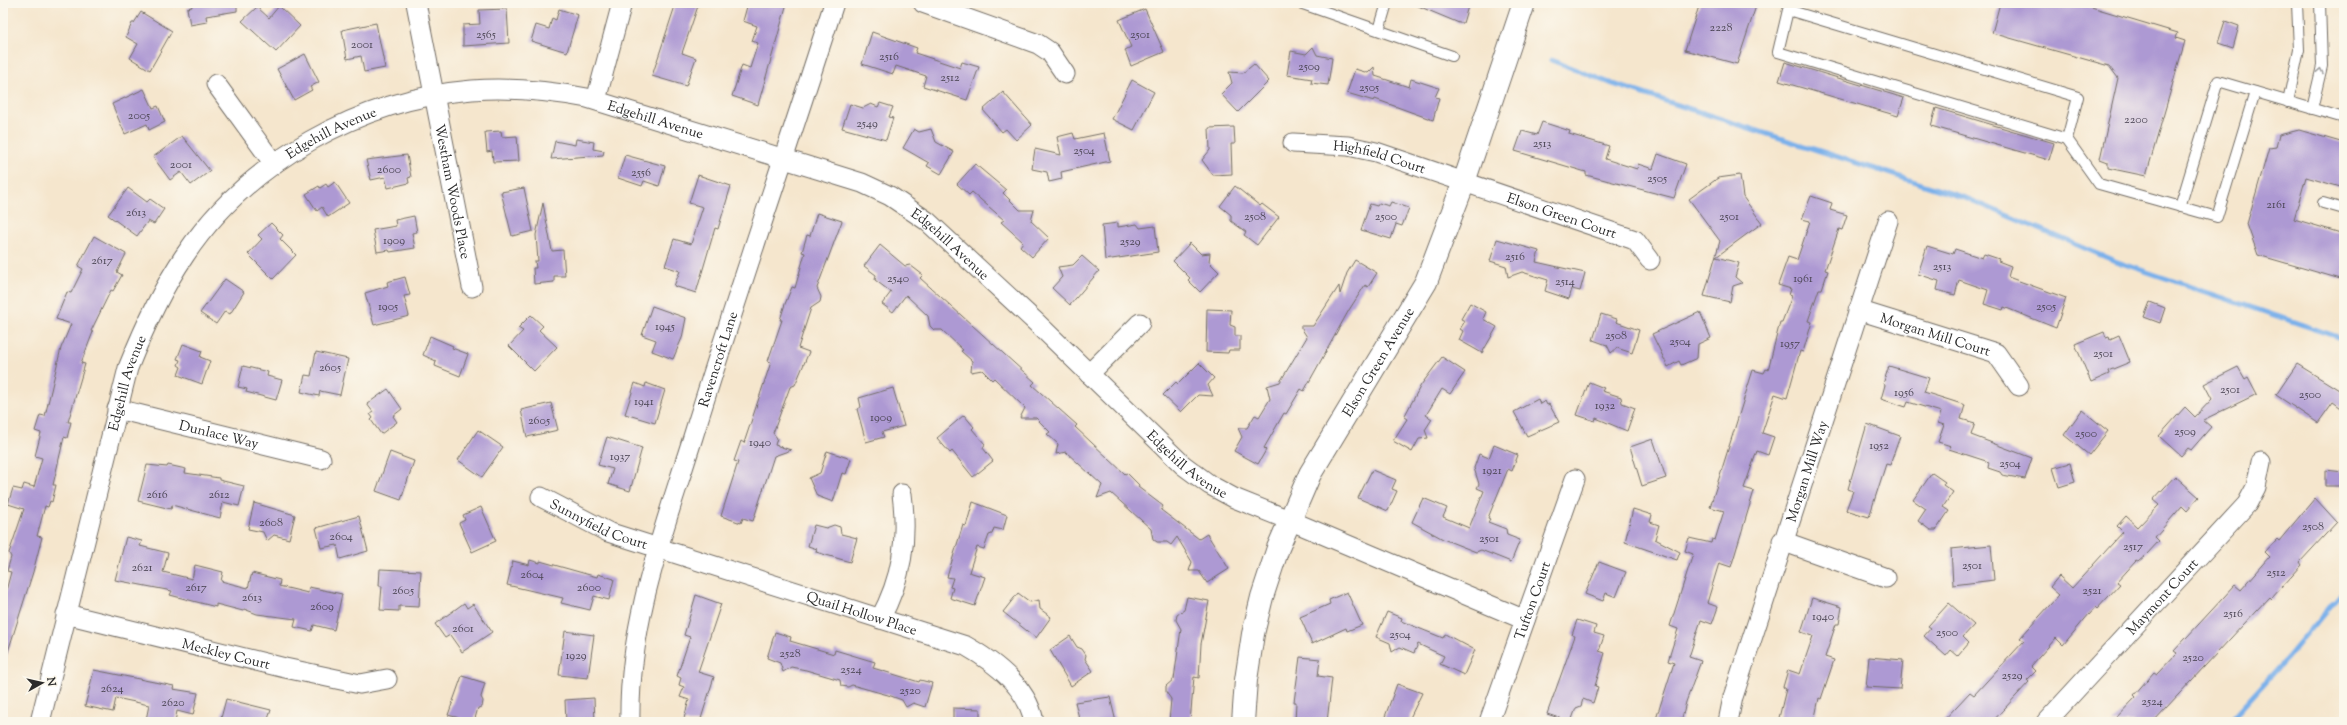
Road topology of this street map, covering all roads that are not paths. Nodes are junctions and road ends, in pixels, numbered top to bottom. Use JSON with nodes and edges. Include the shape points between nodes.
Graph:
{"nodes":[{"id":1,"x":416,"y":3,"type":"edge"},
{"id":2,"x":622,"y":3,"type":"edge"},
{"id":3,"x":834,"y":3,"type":"edge"},
{"id":4,"x":922,"y":3,"type":"edge"},
{"id":5,"x":1300,"y":3,"type":"edge"},
{"id":6,"x":1387,"y":3,"type":"edge"},
{"id":7,"x":1524,"y":3,"type":"edge"},
{"id":8,"x":2297,"y":3,"type":"edge"},
{"id":9,"x":2320,"y":3,"type":"edge"},
{"id":10,"x":1379,"y":30,"type":"junction"},
{"id":11,"x":1452,"y":56,"type":"dead end"},
{"id":12,"x":1065,"y":74,"type":"dead end"},
{"id":13,"x":216,"y":84,"type":"dead end"},
{"id":14,"x":2255,"y":92,"type":"junction"},
{"id":15,"x":434,"y":95,"type":"junction"},
{"id":16,"x":596,"y":100,"type":"junction"},
{"id":17,"x":2288,"y":102,"type":"junction"},
{"id":18,"x":2312,"y":108,"type":"junction"},
{"id":19,"x":2344,"y":118,"type":"edge"},
{"id":20,"x":2067,"y":139,"type":"junction"},
{"id":21,"x":1293,"y":143,"type":"dead end"},
{"id":22,"x":784,"y":159,"type":"junction"},
{"id":23,"x":274,"y":164,"type":"junction"},
{"id":24,"x":1464,"y":182,"type":"junction"},
{"id":25,"x":2323,"y":203,"type":"dead end"},
{"id":26,"x":2180,"y":207,"type":"junction"},
{"id":27,"x":2344,"y":209,"type":"edge"},
{"id":28,"x":1888,"y":221,"type":"dead end"},
{"id":29,"x":1650,"y":260,"type":"dead end"},
{"id":30,"x":472,"y":287,"type":"dead end"},
{"id":31,"x":1858,"y":310,"type":"junction"},
{"id":32,"x":1140,"y":322,"type":"dead end"},
{"id":33,"x":1089,"y":374,"type":"junction"},
{"id":34,"x":2019,"y":386,"type":"dead end"},
{"id":35,"x":117,"y":408,"type":"junction"},
{"id":36,"x":321,"y":459,"type":"dead end"},
{"id":37,"x":2261,"y":462,"type":"dead end"},
{"id":38,"x":1575,"y":479,"type":"dead end"},
{"id":39,"x":902,"y":494,"type":"dead end"},
{"id":40,"x":541,"y":497,"type":"dead end"},
{"id":41,"x":1290,"y":520,"type":"junction"},
{"id":42,"x":1782,"y":541,"type":"junction"},
{"id":43,"x":658,"y":548,"type":"junction"},
{"id":44,"x":1886,"y":578,"type":"dead end"},
{"id":45,"x":66,"y":614,"type":"junction"},
{"id":46,"x":880,"y":619,"type":"junction"},
{"id":47,"x":1525,"y":620,"type":"junction"},
{"id":48,"x":387,"y":679,"type":"dead end"},
{"id":49,"x":40,"y":722,"type":"edge"},
{"id":50,"x":630,"y":722,"type":"edge"},
{"id":51,"x":1034,"y":722,"type":"edge"},
{"id":52,"x":1243,"y":722,"type":"edge"},
{"id":53,"x":1489,"y":722,"type":"edge"},
{"id":54,"x":1728,"y":722,"type":"edge"},
{"id":55,"x":2046,"y":722,"type":"edge"}],
"edges":[{"from":1,"to":15,"type":"street","name":"Westham Woods Place"},
{"from":2,"to":16,"type":"street"},
{"from":3,"to":22,"type":"street","name":"Ravencroft Lane"},
{"from":4,"to":12,"type":"street","via":[[1038,44],[1050,52]]},
{"from":5,"to":10,"type":"lane"},
{"from":6,"to":10,"type":"lane"},
{"from":7,"to":24,"type":"street","name":"Elson Green Avenue"},
{"from":8,"to":17,"type":"lane","via":[[2299,50]]},
{"from":18,"to":9,"type":"lane","one_way":true,"via":[[2322,66]]},
{"from":10,"to":11,"type":"lane"},
{"from":13,"to":23,"type":"street"},
{"from":14,"to":17,"type":"lane"},
{"from":14,"to":26,"type":"lane","via":[[2218,82]]},
{"from":14,"to":26,"type":"lane","via":[[2217,217]]},
{"from":15,"to":16,"type":"street","name":"Edgehill Avenue","via":[[472,90],[513,89],[554,92]]},
{"from":15,"to":23,"type":"street","name":"Edgehill Avenue","via":[[384,108],[345,123]]},
{"from":15,"to":30,"type":"street","name":"Westham Woods Place"},
{"from":16,"to":22,"type":"street","name":"Edgehill Avenue"},
{"from":17,"to":18,"type":"lane"},
{"from":18,"to":19,"type":"lane"},
{"from":20,"to":20,"type":"lane","via":[[1778,52],[1788,10],[2078,97]]},
{"from":20,"to":26,"type":"lane","via":[[2099,184]]},
{"from":21,"to":24,"type":"street","name":"Highfield Court","via":[[1348,146],[1376,152]]},
{"from":22,"to":33,"type":"street","name":"Edgehill Avenue","via":[[862,183],[917,213]]},
{"from":22,"to":43,"type":"street","name":"Ravencroft Lane","via":[[715,365]]},
{"from":23,"to":35,"type":"street","name":"Edgehill Avenue","via":[[240,192],[221,212],[186,254],[163,289],[128,368]]},
{"from":24,"to":29,"type":"street","name":"Elson Green Court","via":[[1636,240]]},
{"from":24,"to":41,"type":"street","name":"Elson Green Avenue","via":[[1426,282],[1310,474]]},
{"from":25,"to":27,"type":"lane"},
{"from":28,"to":31,"type":"street","name":"Morgan Mill Way"},
{"from":31,"to":34,"type":"street","name":"Morgan Mill Court","via":[[1996,353]]},
{"from":31,"to":42,"type":"street","name":"Morgan Mill Way"},
{"from":32,"to":33,"type":"street"},
{"from":33,"to":41,"type":"street","name":"Edgehill Avenue","via":[[1183,465],[1210,485],[1234,498]]},
{"from":35,"to":36,"type":"street","name":"Dunlace Way"},
{"from":35,"to":45,"type":"street","name":"Edgehill Avenue"},
{"from":37,"to":55,"type":"street","name":"Maymont Court","via":[[2256,487],[2247,504]]},
{"from":38,"to":47,"type":"street","name":"Tufton Court"},
{"from":39,"to":46,"type":"street","via":[[904,548],[899,574]]},
{"from":40,"to":43,"type":"street","name":"Sunnyfield Court","via":[[608,532]]},
{"from":41,"to":47,"type":"street","name":"Edgehill Avenue"},
{"from":41,"to":52,"type":"street","name":"Elson Green Avenue","via":[[1262,597],[1253,634]]},
{"from":42,"to":44,"type":"street"},
{"from":42,"to":54,"type":"street","name":"Morgan Mill Way","via":[[1733,697]]},
{"from":43,"to":46,"type":"street","name":"Quail Hollow Place"},
{"from":43,"to":50,"type":"street","name":"Ravencroft Lane","via":[[642,605],[634,650]]},
{"from":45,"to":48,"type":"street","name":"Meckley Court","via":[[360,684]]},
{"from":45,"to":49,"type":"street","name":"Edgehill Avenue"},
{"from":46,"to":51,"type":"street","name":"Quail Hollow Place","via":[[966,646],[986,657],[1018,689]]},
{"from":47,"to":53,"type":"street","name":"Tufton Court"}]}
